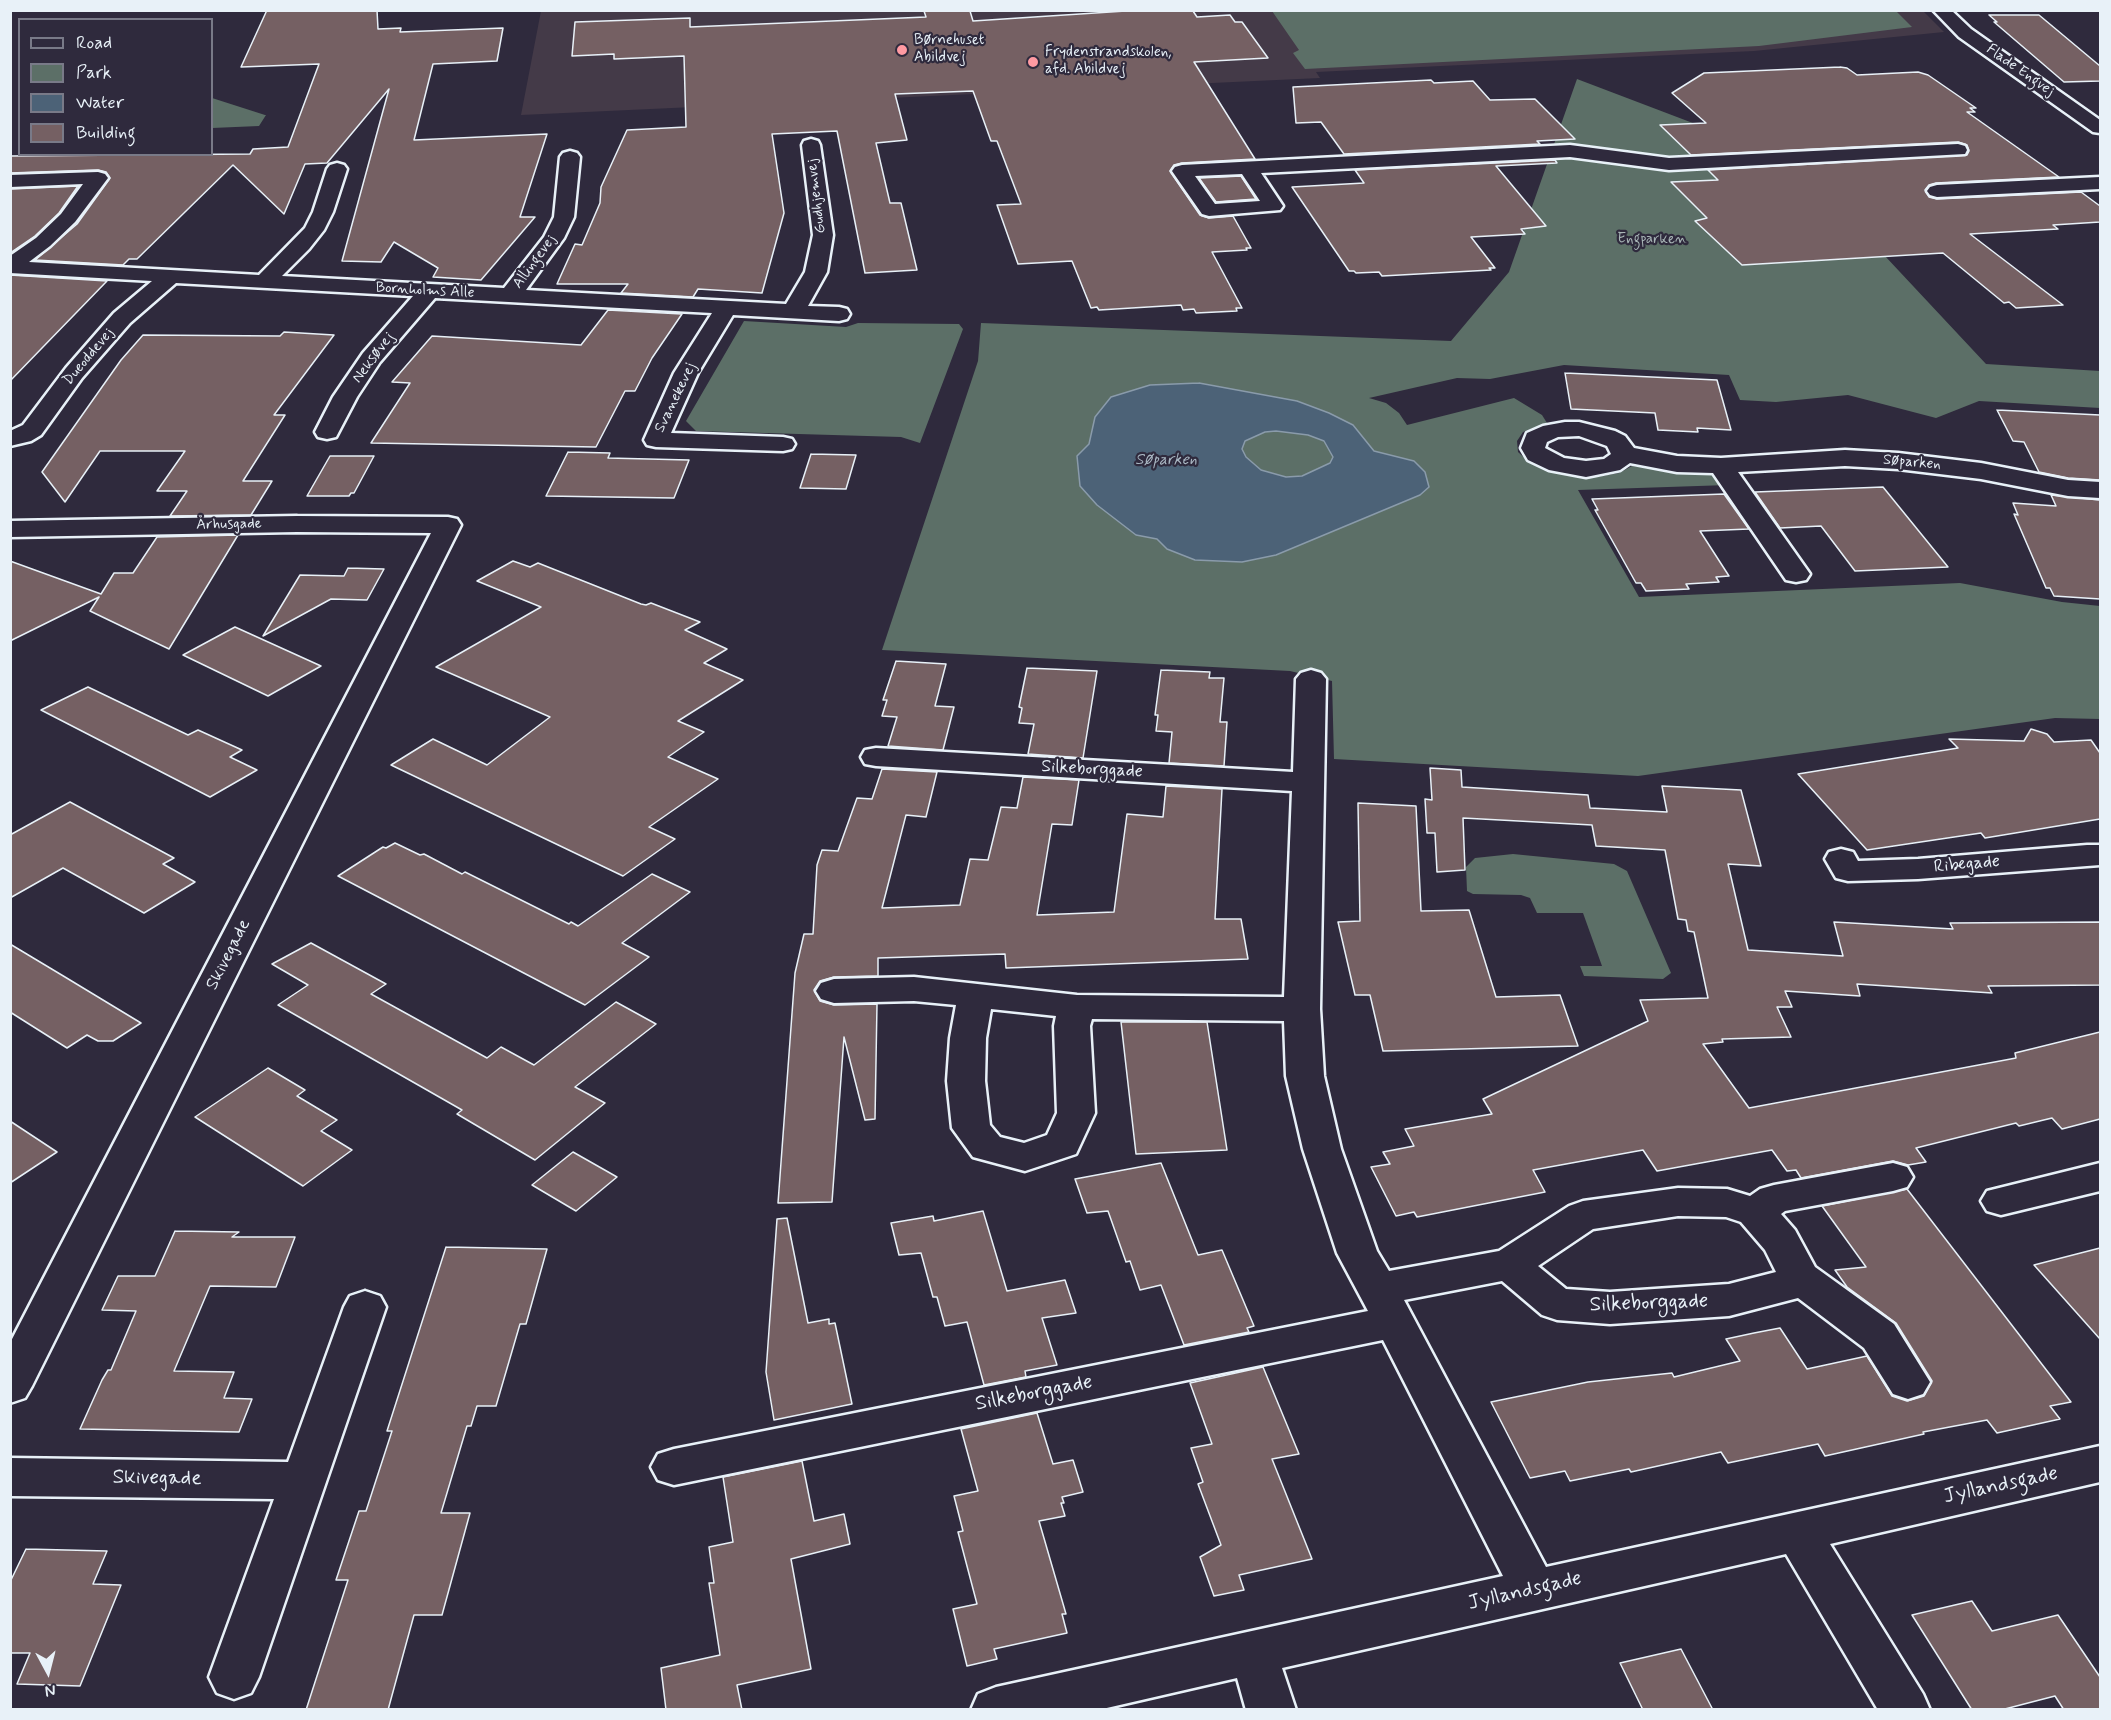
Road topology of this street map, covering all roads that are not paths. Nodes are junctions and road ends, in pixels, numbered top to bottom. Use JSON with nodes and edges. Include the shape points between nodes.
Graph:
{"nodes":[{"id":1,"x":1941,"y":10,"type":"edge"},
{"id":2,"x":2100,"y":128,"type":"edge"},
{"id":3,"x":811,"y":145,"type":"dead end"},
{"id":4,"x":1958,"y":150,"type":"dead end"},
{"id":5,"x":1885,"y":154,"type":"junction"},
{"id":6,"x":570,"y":157,"type":"dead end"},
{"id":7,"x":1248,"y":168,"type":"dead end"},
{"id":8,"x":337,"y":169,"type":"dead end"},
{"id":9,"x":10,"y":181,"type":"edge"},
{"id":10,"x":2100,"y":183,"type":"edge"},
{"id":11,"x":2013,"y":188,"type":"junction"},
{"id":12,"x":1937,"y":192,"type":"dead end"},
{"id":13,"x":10,"y":267,"type":"edge"},
{"id":14,"x":171,"y":276,"type":"junction"},
{"id":15,"x":264,"y":282,"type":"junction"},
{"id":16,"x":429,"y":291,"type":"junction"},
{"id":17,"x":510,"y":296,"type":"junction"},
{"id":18,"x":726,"y":308,"type":"junction"},
{"id":19,"x":794,"y":312,"type":"junction"},
{"id":20,"x":839,"y":314,"type":"dead end"},
{"id":21,"x":327,"y":432,"type":"dead end"},
{"id":22,"x":10,"y":439,"type":"edge"},
{"id":23,"x":783,"y":444,"type":"dead end"},
{"id":24,"x":1623,"y":454,"type":"dead end"},
{"id":25,"x":1721,"y":465,"type":"junction"},
{"id":26,"x":2100,"y":490,"type":"edge"},
{"id":27,"x":448,"y":525,"type":"joint"},
{"id":28,"x":10,"y":529,"type":"edge"},
{"id":29,"x":1796,"y":574,"type":"dead end"},
{"id":30,"x":1311,"y":679,"type":"dead end"},
{"id":31,"x":876,"y":757,"type":"dead end"},
{"id":32,"x":1308,"y":783,"type":"junction"},
{"id":33,"x":2100,"y":855,"type":"edge"},
{"id":34,"x":1841,"y":859,"type":"dead end"},
{"id":35,"x":834,"y":991,"type":"dead end"},
{"id":36,"x":975,"y":997,"type":"junction"},
{"id":37,"x":1077,"y":1007,"type":"junction"},
{"id":38,"x":1302,"y":1010,"type":"junction"},
{"id":39,"x":1893,"y":1177,"type":"dead end"},
{"id":40,"x":2100,"y":1177,"type":"edge"},
{"id":41,"x":2001,"y":1201,"type":"dead end"},
{"id":42,"x":1755,"y":1212,"type":"junction"},
{"id":43,"x":1510,"y":1264,"type":"junction"},
{"id":44,"x":1800,"y":1278,"type":"junction"},
{"id":45,"x":1386,"y":1305,"type":"junction"},
{"id":46,"x":365,"y":1307,"type":"dead end"},
{"id":47,"x":1908,"y":1382,"type":"dead end"},
{"id":48,"x":10,"y":1386,"type":"edge"},
{"id":49,"x":2100,"y":1464,"type":"edge"},
{"id":50,"x":674,"y":1467,"type":"dead end"},
{"id":51,"x":10,"y":1477,"type":"edge"},
{"id":52,"x":304,"y":1481,"type":"junction"},
{"id":53,"x":1797,"y":1531,"type":"junction"},
{"id":54,"x":1534,"y":1590,"type":"junction"},
{"id":55,"x":1253,"y":1652,"type":"junction"},
{"id":56,"x":234,"y":1677,"type":"dead end"},
{"id":57,"x":996,"y":1710,"type":"edge"},
{"id":58,"x":1271,"y":1710,"type":"edge"},
{"id":59,"x":1905,"y":1710,"type":"edge"}],
"edges":[{"from":1,"to":2,"type":"street","name":"Flade Engvej","via":[[1965,33]]},
{"from":3,"to":19,"type":"street","name":"Gudhjemvej","via":[[823,235],[816,272]]},
{"from":4,"to":5,"type":"street"},
{"from":5,"to":7,"type":"street","via":[[1669,164],[1570,151]]},
{"from":5,"to":11,"type":"street"},
{"from":6,"to":17,"type":"street","name":"Allingevej","via":[[564,217],[554,238]]},
{"from":8,"to":15,"type":"street","via":[[314,230]]},
{"from":9,"to":13,"type":"street","via":[[98,178],[68,218]]},
{"from":10,"to":11,"type":"street"},
{"from":11,"to":12,"type":"street"},
{"from":13,"to":14,"type":"street","name":"Bornholms Alle"},
{"from":14,"to":15,"type":"street","name":"Bornholms Alle"},
{"from":14,"to":22,"type":"street","name":"Dueoddevej","via":[[122,318],[32,430]]},
{"from":15,"to":16,"type":"street","name":"Bornholms Alle"},
{"from":16,"to":17,"type":"street","name":"Bornholms Alle"},
{"from":16,"to":21,"type":"street","name":"Neksøvej","via":[[371,358]]},
{"from":17,"to":18,"type":"street","name":"Bornholms Alle"},
{"from":18,"to":19,"type":"street","name":"Bornholms Alle"},
{"from":18,"to":23,"type":"street","name":"Svanekevej","via":[[686,373],[656,440]]},
{"from":19,"to":20,"type":"street","name":"Bornholms Alle"},
{"from":24,"to":25,"type":"street","name":"Søparken","via":[[1677,464]]},
{"from":25,"to":26,"type":"street","name":"Søparken","via":[[1845,458],[1898,461]]},
{"from":25,"to":29,"type":"street"},
{"from":27,"to":28,"type":"street","name":"Århusgade"},
{"from":27,"to":48,"type":"street","name":"Skivegade"},
{"from":30,"to":32,"type":"street"},
{"from":31,"to":32,"type":"street","name":"Silkeborggade"},
{"from":32,"to":38,"type":"street"},
{"from":33,"to":34,"type":"street","name":"Ribegade","via":[[1848,871]]},
{"from":35,"to":36,"type":"street","via":[[914,989]]},
{"from":36,"to":37,"type":"street"},
{"from":36,"to":37,"type":"street","via":[[966,1081],[971,1128],[987,1147],[1025,1157],[1062,1144],[1076,1113],[1072,1026]]},
{"from":37,"to":38,"type":"street"},
{"from":38,"to":45,"type":"street","via":[[1305,1076],[1322,1149],[1357,1253]]},
{"from":39,"to":42,"type":"street","via":[[1774,1198]]},
{"from":40,"to":41,"type":"street"},
{"from":42,"to":43,"type":"street","name":"Silkeborggade","via":[[1727,1203],[1678,1202],[1583,1216]]},
{"from":42,"to":44,"type":"street","via":[[1781,1241]]},
{"from":43,"to":44,"type":"street","name":"Silkeborggade","via":[[1557,1304],[1610,1308],[1729,1300],[1779,1290]]},
{"from":43,"to":45,"type":"street","name":"Silkeborggade"},
{"from":44,"to":47,"type":"street","via":[[1879,1336]]},
{"from":45,"to":50,"type":"street","name":"Silkeborggade"},
{"from":45,"to":54,"type":"street"},
{"from":46,"to":52,"type":"street"},
{"from":49,"to":53,"type":"street","name":"Jyllandsgade"},
{"from":51,"to":52,"type":"street","name":"Skivegade"},
{"from":52,"to":56,"type":"street"},
{"from":53,"to":54,"type":"street","name":"Jyllandsgade"},
{"from":53,"to":59,"type":"street"},
{"from":54,"to":55,"type":"street","name":"Jyllandsgade"},
{"from":55,"to":57,"type":"street","name":"Jyllandsgade"},
{"from":55,"to":58,"type":"street"}]}
